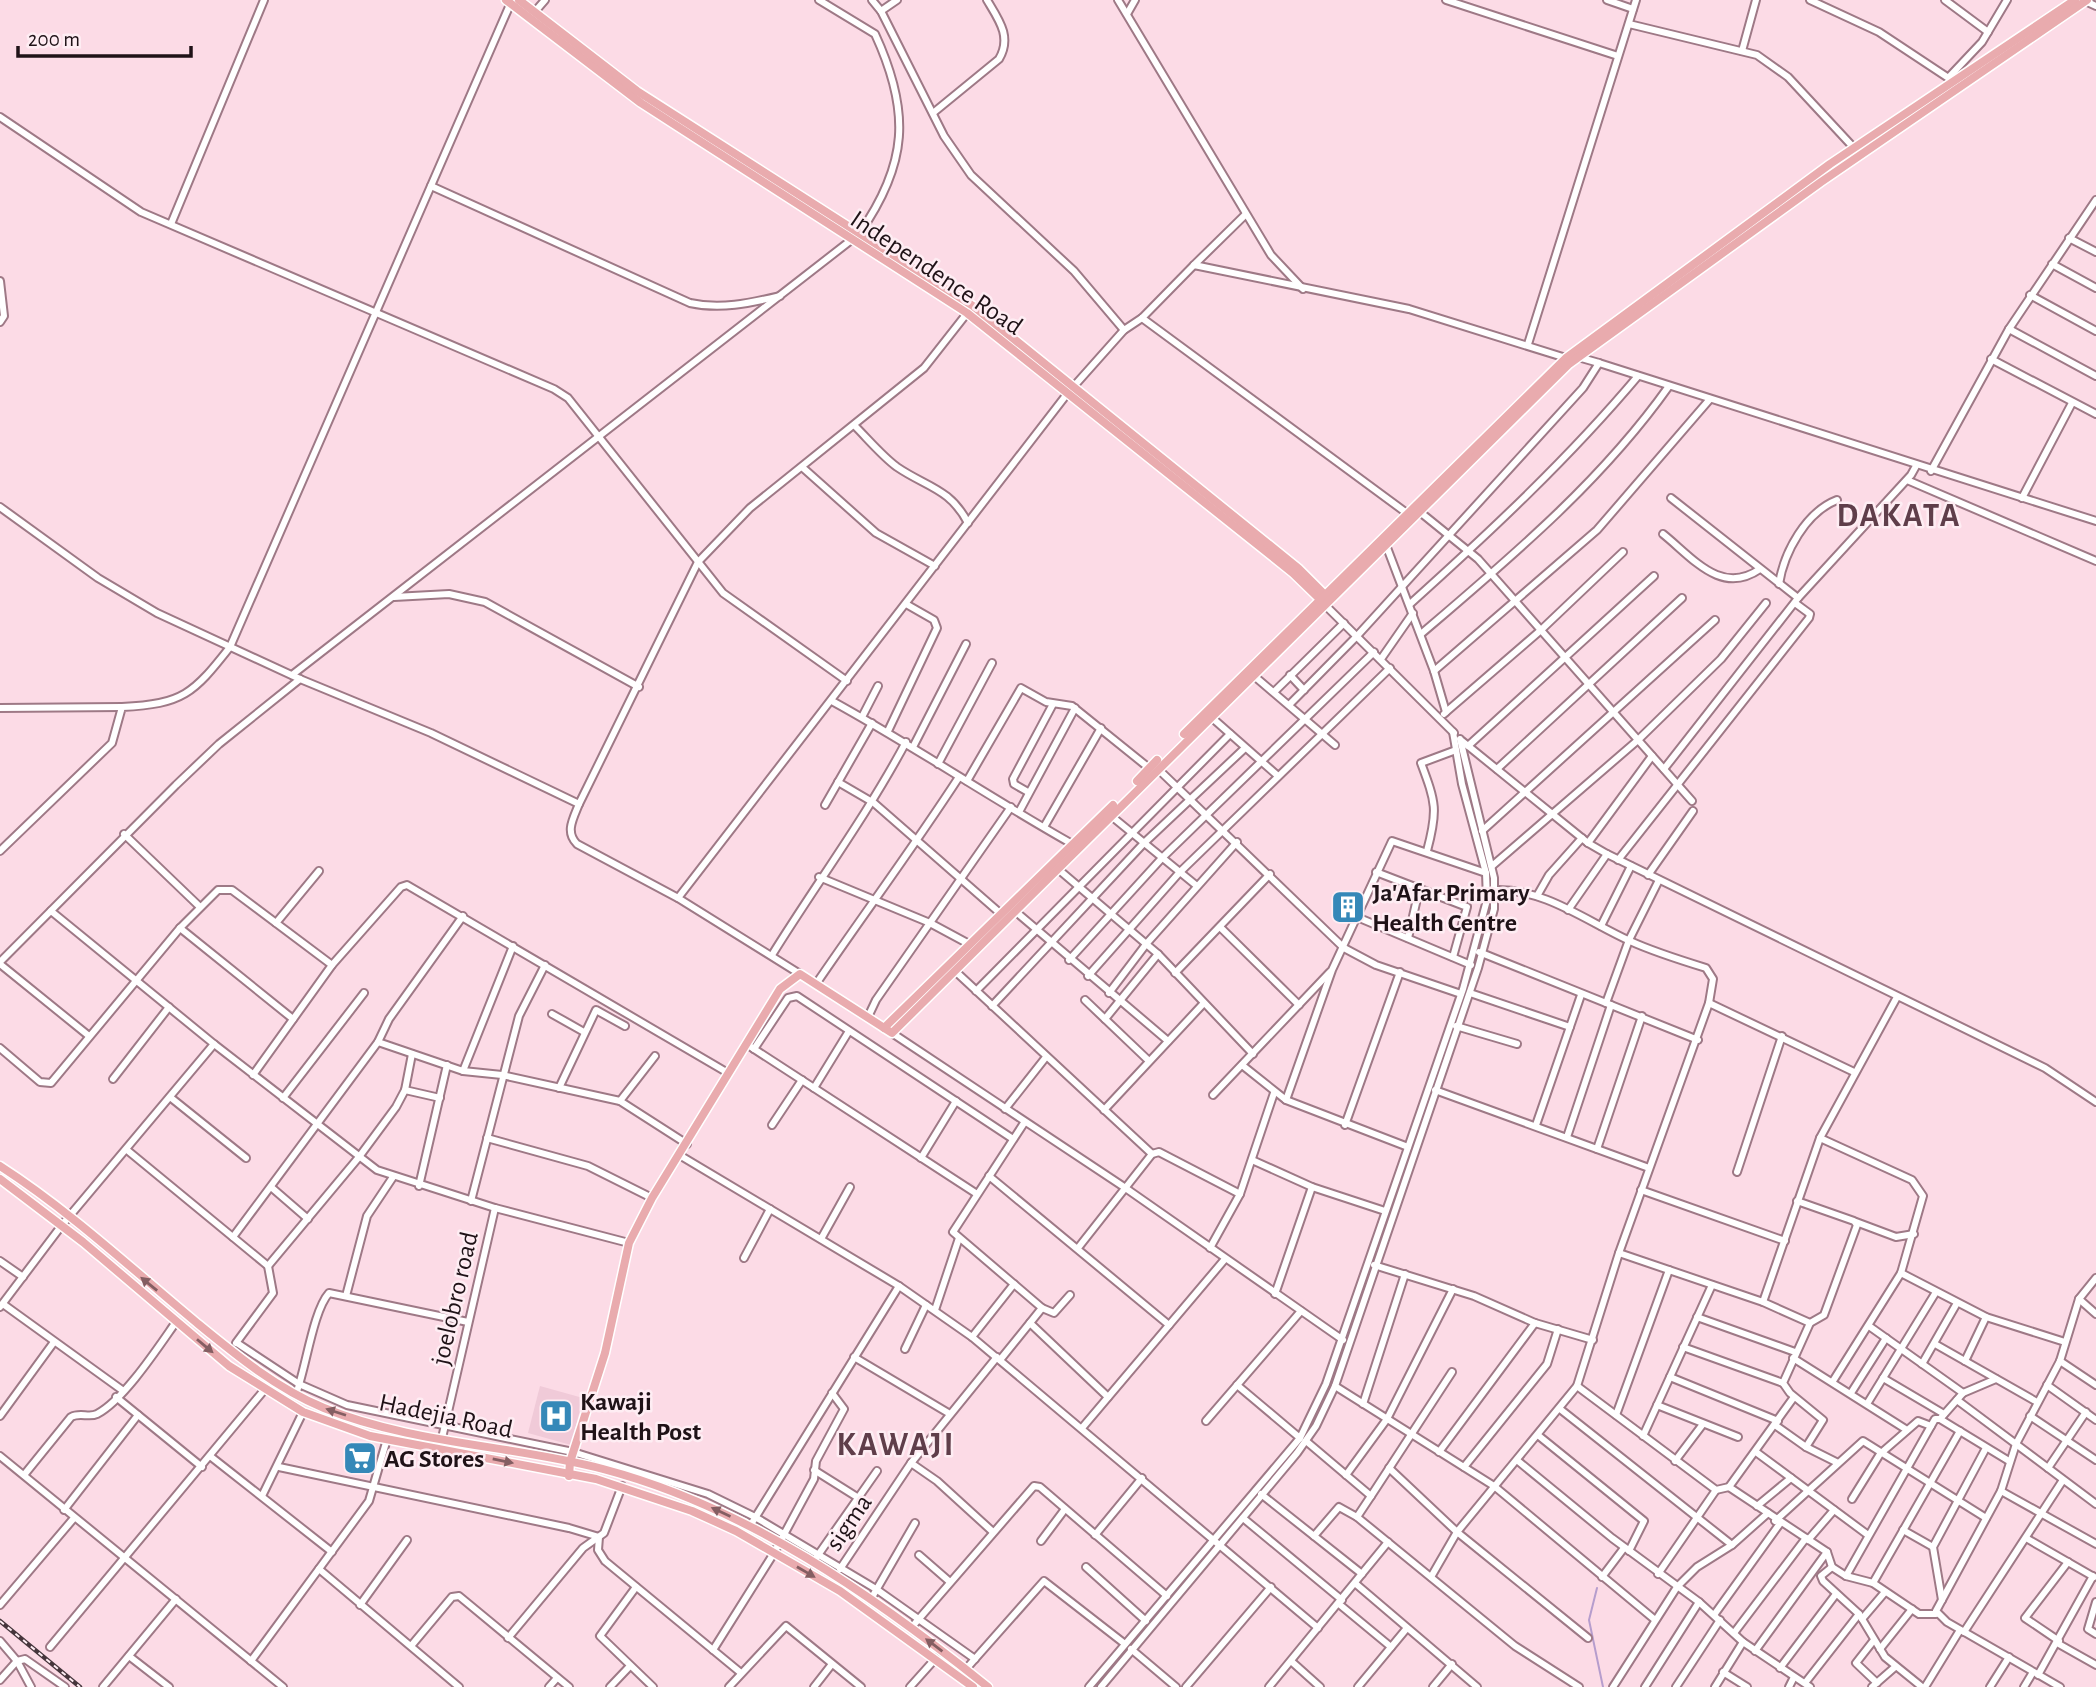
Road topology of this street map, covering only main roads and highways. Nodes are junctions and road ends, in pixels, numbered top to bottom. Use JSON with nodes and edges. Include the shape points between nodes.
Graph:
{"nodes":[{"id":1,"x":2082,"y":0,"type":"edge"},
{"id":2,"x":512,"y":1,"type":"edge"},
{"id":3,"x":1955,"y":82,"type":"junction"},
{"id":4,"x":1714,"y":254,"type":"junction"},
{"id":5,"x":1481,"y":445,"type":"junction"},
{"id":6,"x":1325,"y":599,"type":"junction"},
{"id":7,"x":1153,"y":768,"type":"junction"},
{"id":8,"x":1076,"y":846,"type":"junction"},
{"id":9,"x":884,"y":1028,"type":"junction"},
{"id":10,"x":0,"y":1166,"type":"edge"},
{"id":11,"x":0,"y":1179,"type":"edge"},
{"id":12,"x":234,"y":1349,"type":"junction"},
{"id":13,"x":229,"y":1366,"type":"junction"},
{"id":14,"x":570,"y":1462,"type":"junction"},
{"id":15,"x":569,"y":1476,"type":"junction"},
{"id":16,"x":973,"y":1687,"type":"edge"},
{"id":17,"x":988,"y":1687,"type":"edge"}],
"edges":[{"from":1,"to":3,"type":"main road"},
{"from":2,"to":6,"type":"main road","name":"Independence Road","via":[[609,72],[970,309],[1298,568]]},
{"from":3,"to":4,"type":"main road"},
{"from":3,"to":4,"type":"main road","via":[[1854,148]]},
{"from":4,"to":5,"type":"main road","via":[[1578,357]]},
{"from":4,"to":5,"type":"main road","via":[[1566,358]]},
{"from":5,"to":6,"type":"main road"},
{"from":5,"to":6,"type":"main road","via":[[1387,545]]},
{"from":6,"to":7,"type":"main road"},
{"from":6,"to":7,"type":"main road"},
{"from":7,"to":8,"type":"main road"},
{"from":7,"to":8,"type":"main road"},
{"from":8,"to":9,"type":"main road"},
{"from":8,"to":9,"type":"main road","via":[[892,1033]]},
{"from":9,"to":14,"type":"main road","via":[[800,975],[780,989],[750,1047],[728,1073],[629,1243],[605,1353]]},
{"from":12,"to":10,"type":"main road","name":"Hadejia Road","one_way":true},
{"from":11,"to":13,"type":"main road","name":"Hadejia Road","one_way":true,"via":[[62,1225]]},
{"from":12,"to":13,"type":"main road"},
{"from":14,"to":12,"type":"main road","name":"Hadejia Road","one_way":true,"via":[[343,1414],[296,1394]]},
{"from":13,"to":15,"type":"main road","name":"Hadejia Road","one_way":true,"via":[[303,1412],[330,1423]]},
{"from":14,"to":15,"type":"main road"},
{"from":17,"to":14,"type":"main road","name":"Hadejia Road","one_way":true,"via":[[782,1539],[665,1489]]},
{"from":15,"to":16,"type":"main road","name":"Hadejia Road","one_way":true,"via":[[622,1486],[712,1520],[840,1591]]}]}
